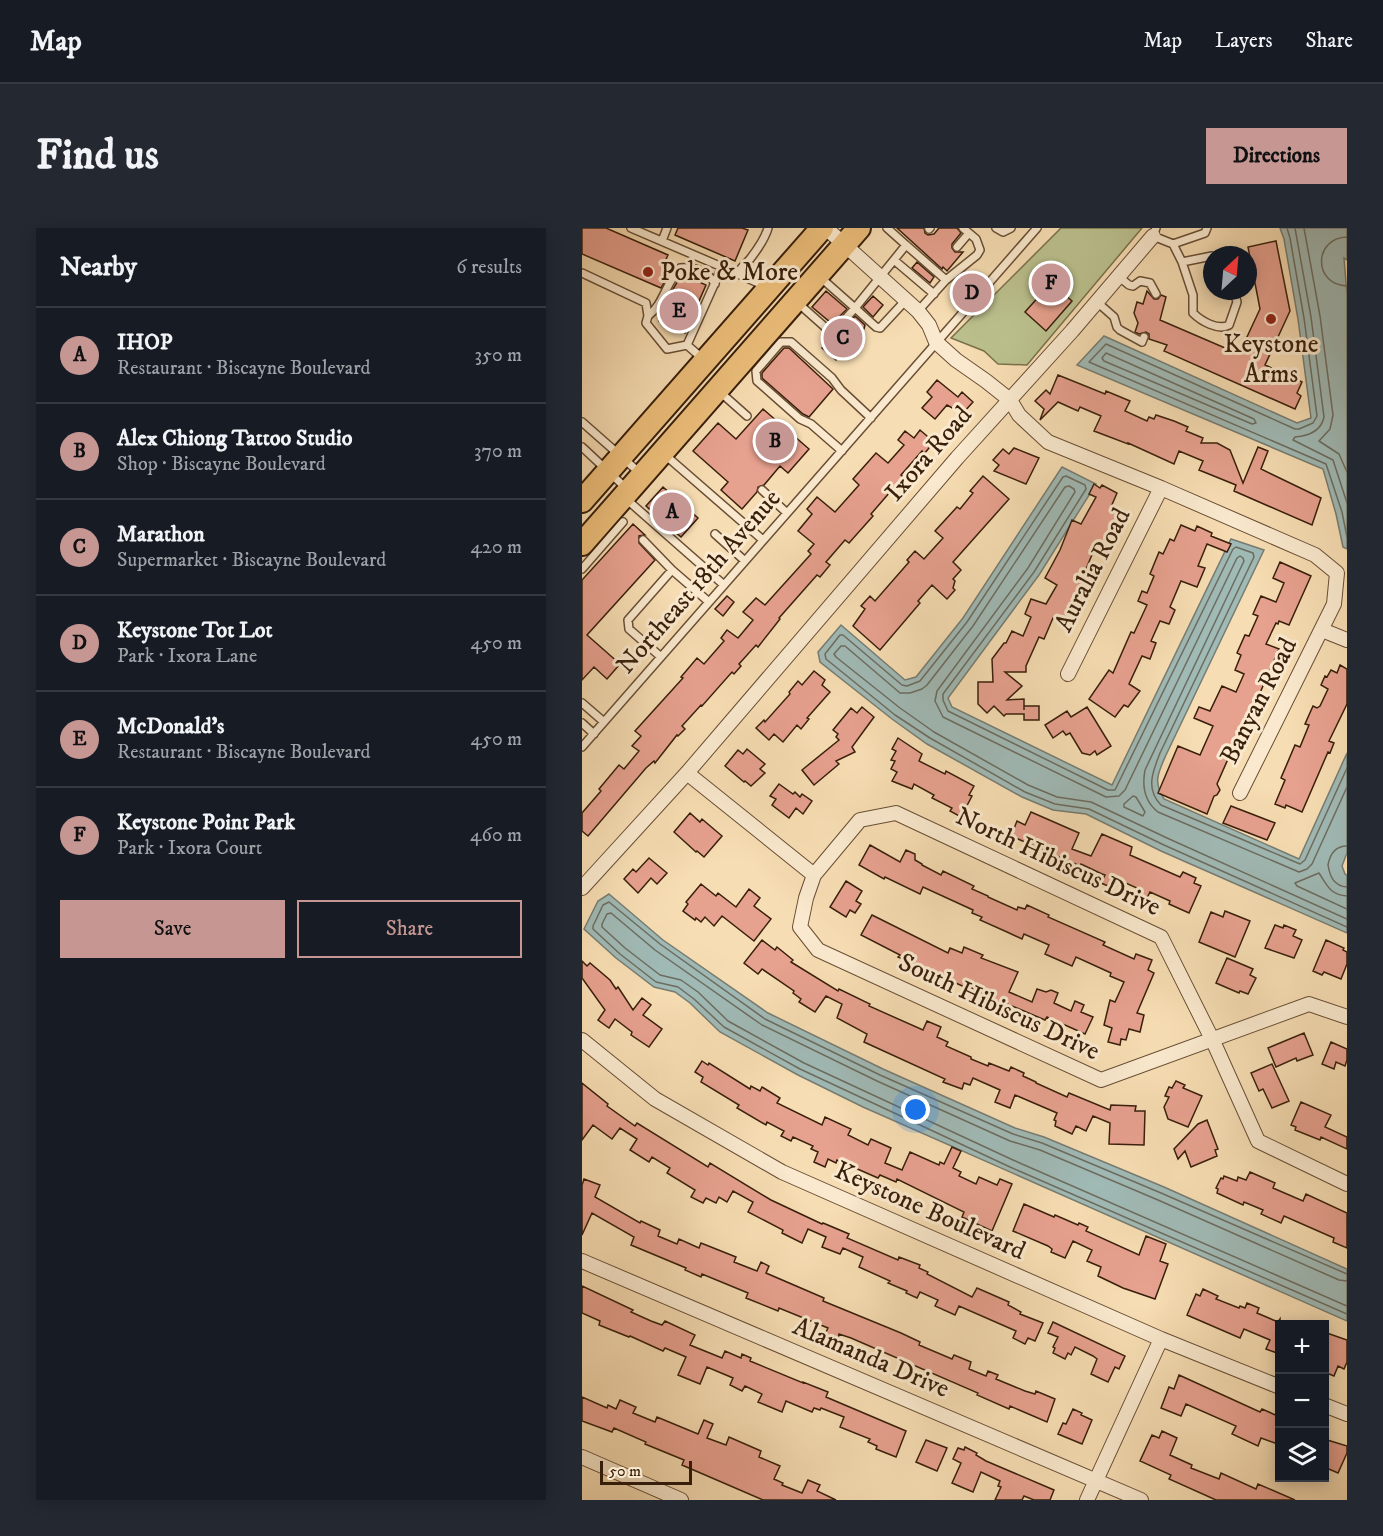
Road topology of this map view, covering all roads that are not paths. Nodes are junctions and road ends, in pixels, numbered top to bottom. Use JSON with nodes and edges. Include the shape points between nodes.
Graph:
{"nodes":[{"id":1,"x":667,"y":228,"type":"edge"},
{"id":2,"x":768,"y":228,"type":"edge"},
{"id":3,"x":824,"y":228,"type":"edge"},
{"id":4,"x":860,"y":228,"type":"edge"},
{"id":5,"x":887,"y":228,"type":"edge"},
{"id":6,"x":996,"y":228,"type":"edge"},
{"id":7,"x":1011,"y":228,"type":"edge"},
{"id":8,"x":1037,"y":228,"type":"edge"},
{"id":9,"x":1207,"y":228,"type":"edge"},
{"id":10,"x":636,"y":229,"type":"edge"},
{"id":11,"x":966,"y":230,"type":"edge"},
{"id":12,"x":1155,"y":232,"type":"edge"},
{"id":13,"x":662,"y":241,"type":"junction"},
{"id":14,"x":1173,"y":244,"type":"junction"},
{"id":15,"x":844,"y":245,"type":"junction"},
{"id":16,"x":911,"y":246,"type":"junction"},
{"id":17,"x":957,"y":248,"type":"dead end"},
{"id":18,"x":1203,"y":257,"type":"edge"},
{"id":19,"x":894,"y":260,"type":"junction"},
{"id":20,"x":1182,"y":262,"type":"junction"},
{"id":21,"x":722,"y":267,"type":"junction"},
{"id":22,"x":582,"y":273,"type":"edge"},
{"id":23,"x":738,"y":274,"type":"junction"},
{"id":24,"x":818,"y":276,"type":"junction"},
{"id":25,"x":1118,"y":276,"type":"junction"},
{"id":26,"x":880,"y":277,"type":"junction"},
{"id":27,"x":946,"y":280,"type":"junction"},
{"id":28,"x":715,"y":284,"type":"junction"},
{"id":29,"x":769,"y":288,"type":"junction"},
{"id":30,"x":934,"y":294,"type":"junction"},
{"id":31,"x":1156,"y":294,"type":"dead end"},
{"id":32,"x":906,"y":300,"type":"junction"},
{"id":33,"x":1236,"y":300,"type":"edge"},
{"id":34,"x":795,"y":301,"type":"junction"},
{"id":35,"x":1097,"y":302,"type":"junction"},
{"id":36,"x":855,"y":308,"type":"junction"},
{"id":37,"x":918,"y":311,"type":"junction"},
{"id":38,"x":648,"y":316,"type":"junction"},
{"id":39,"x":1144,"y":337,"type":"dead end"},
{"id":40,"x":936,"y":342,"type":"junction"},
{"id":41,"x":687,"y":345,"type":"junction"},
{"id":42,"x":705,"y":361,"type":"junction"},
{"id":43,"x":717,"y":390,"type":"junction"},
{"id":44,"x":1010,"y":400,"type":"junction"},
{"id":45,"x":747,"y":416,"type":"dead end"},
{"id":46,"x":871,"y":418,"type":"junction"},
{"id":47,"x":582,"y":422,"type":"edge"},
{"id":48,"x":582,"y":447,"type":"edge"},
{"id":49,"x":842,"y":451,"type":"junction"},
{"id":50,"x":662,"y":452,"type":"junction"},
{"id":51,"x":614,"y":464,"type":"junction"},
{"id":52,"x":1161,"y":488,"type":"junction"},
{"id":53,"x":762,"y":490,"type":"dead end"},
{"id":54,"x":625,"y":499,"type":"junction"},
{"id":55,"x":582,"y":501,"type":"edge"},
{"id":56,"x":788,"y":513,"type":"junction"},
{"id":57,"x":630,"y":527,"type":"dead end"},
{"id":58,"x":715,"y":534,"type":"dead end"},
{"id":59,"x":643,"y":540,"type":"dead end"},
{"id":60,"x":763,"y":540,"type":"junction"},
{"id":61,"x":582,"y":544,"type":"edge"},
{"id":62,"x":745,"y":561,"type":"junction"},
{"id":63,"x":582,"y":569,"type":"edge"},
{"id":64,"x":672,"y":570,"type":"junction"},
{"id":65,"x":724,"y":585,"type":"junction"},
{"id":66,"x":709,"y":602,"type":"junction"},
{"id":67,"x":1322,"y":630,"type":"junction"},
{"id":68,"x":1347,"y":640,"type":"edge"},
{"id":69,"x":661,"y":657,"type":"junction"},
{"id":70,"x":1068,"y":674,"type":"dead end"},
{"id":71,"x":582,"y":703,"type":"edge"},
{"id":72,"x":604,"y":722,"type":"junction"},
{"id":73,"x":582,"y":723,"type":"edge"},
{"id":74,"x":594,"y":734,"type":"junction"},
{"id":75,"x":582,"y":747,"type":"edge"},
{"id":76,"x":687,"y":773,"type":"junction"},
{"id":77,"x":1240,"y":793,"type":"dead end"},
{"id":78,"x":814,"y":875,"type":"junction"},
{"id":79,"x":582,"y":888,"type":"edge"},
{"id":80,"x":1347,"y":1017,"type":"edge"},
{"id":81,"x":582,"y":1040,"type":"edge"},
{"id":82,"x":1213,"y":1041,"type":"junction"},
{"id":83,"x":1347,"y":1184,"type":"edge"},
{"id":84,"x":582,"y":1261,"type":"edge"},
{"id":85,"x":1161,"y":1339,"type":"junction"},
{"id":86,"x":1275,"y":1385,"type":"edge"},
{"id":87,"x":1329,"y":1407,"type":"edge"},
{"id":88,"x":1347,"y":1414,"type":"edge"},
{"id":89,"x":582,"y":1457,"type":"edge"},
{"id":90,"x":1095,"y":1480,"type":"junction"},
{"id":91,"x":681,"y":1500,"type":"edge"},
{"id":92,"x":1088,"y":1500,"type":"edge"},
{"id":93,"x":1141,"y":1500,"type":"edge"}],
"edges":[{"from":1,"to":13,"type":"lane"},
{"from":2,"to":23,"type":"lane"},
{"from":3,"to":15,"type":"street"},
{"from":3,"to":29,"type":"main road"},
{"from":4,"to":15,"type":"main road"},
{"from":5,"to":16,"type":"lane"},
{"from":6,"to":7,"type":"lane","via":[[1003,232]]},
{"from":8,"to":40,"type":"lane","name":"Northeast 18th Avenue"},
{"from":9,"to":14,"type":"lane","via":[[1205,233]]},
{"from":10,"to":13,"type":"lane"},
{"from":11,"to":17,"type":"lane"},
{"from":11,"to":27,"type":"lane","via":[[979,243],[980,250]]},
{"from":12,"to":14,"type":"lane"},
{"from":12,"to":25,"type":"street"},
{"from":13,"to":21,"type":"lane"},
{"from":14,"to":20,"type":"lane"},
{"from":15,"to":24,"type":"main road"},
{"from":15,"to":26,"type":"street"},
{"from":16,"to":19,"type":"lane"},
{"from":16,"to":27,"type":"lane","via":[[939,268]]},
{"from":18,"to":20,"type":"lane"},
{"from":19,"to":26,"type":"lane"},
{"from":19,"to":30,"type":"lane"},
{"from":20,"to":33,"type":"lane","via":[[1197,317],[1224,328],[1229,325]]},
{"from":21,"to":23,"type":"lane"},
{"from":21,"to":28,"type":"lane"},
{"from":22,"to":38,"type":"lane","via":[[640,299],[646,303]]},
{"from":23,"to":29,"type":"lane"},
{"from":24,"to":34,"type":"main road"},
{"from":24,"to":36,"type":"lane"},
{"from":25,"to":31,"type":"lane","via":[[1133,286],[1140,281],[1150,283]]},
{"from":25,"to":35,"type":"street"},
{"from":26,"to":32,"type":"street"},
{"from":26,"to":36,"type":"lane"},
{"from":27,"to":30,"type":"lane"},
{"from":28,"to":38,"type":"lane","via":[[703,272],[680,268],[656,310]]},
{"from":28,"to":41,"type":"lane"},
{"from":29,"to":42,"type":"main road"},
{"from":30,"to":37,"type":"lane"},
{"from":32,"to":36,"type":"lane","via":[[880,328]]},
{"from":32,"to":37,"type":"street"},
{"from":34,"to":36,"type":"lane","via":[[826,328],[834,328]]},
{"from":34,"to":43,"type":"main road"},
{"from":35,"to":39,"type":"lane","via":[[1114,317],[1120,330],[1142,342]]},
{"from":35,"to":44,"type":"street"},
{"from":37,"to":40,"type":"street"},
{"from":38,"to":41,"type":"lane","via":[[646,323],[667,349]]},
{"from":40,"to":44,"type":"street"},
{"from":40,"to":46,"type":"lane","name":"Northeast 18th Avenue"},
{"from":41,"to":42,"type":"lane"},
{"from":42,"to":51,"type":"main road"},
{"from":43,"to":45,"type":"lane"},
{"from":43,"to":50,"type":"main road"},
{"from":44,"to":52,"type":"street","name":"Ixora Road","via":[[1018,415],[1048,442]]},
{"from":44,"to":76,"type":"street","name":"Ixora Road"},
{"from":46,"to":49,"type":"lane","name":"Northeast 18th Avenue"},
{"from":46,"to":49,"type":"lane","via":[[791,342],[781,342],[756,371],[757,381]]},
{"from":47,"to":51,"type":"lane"},
{"from":48,"to":51,"type":"lane"},
{"from":49,"to":56,"type":"lane","name":"Northeast 18th Avenue"},
{"from":50,"to":54,"type":"main road"},
{"from":50,"to":60,"type":"lane"},
{"from":51,"to":54,"type":"lane"},
{"from":51,"to":54,"type":"lane"},
{"from":51,"to":55,"type":"main road"},
{"from":52,"to":67,"type":"street","name":"Ixora Road","via":[[1315,555],[1337,573],[1334,604]]},
{"from":52,"to":70,"type":"street","name":"Auralia Road"},
{"from":53,"to":56,"type":"lane"},
{"from":54,"to":57,"type":"lane"},
{"from":54,"to":61,"type":"main road"},
{"from":54,"to":63,"type":"lane"},
{"from":54,"to":65,"type":"lane"},
{"from":56,"to":60,"type":"lane","name":"Northeast 18th Avenue"},
{"from":58,"to":62,"type":"lane"},
{"from":59,"to":64,"type":"lane"},
{"from":60,"to":62,"type":"lane","name":"Northeast 18th Avenue"},
{"from":62,"to":65,"type":"lane","name":"Northeast 18th Avenue"},
{"from":64,"to":66,"type":"lane"},
{"from":64,"to":69,"type":"lane","via":[[627,625]]},
{"from":65,"to":66,"type":"lane","name":"Northeast 18th Avenue"},
{"from":66,"to":69,"type":"lane","name":"Northeast 18th Avenue"},
{"from":67,"to":68,"type":"street"},
{"from":67,"to":77,"type":"street","name":"Banyan Road"},
{"from":69,"to":72,"type":"lane","name":"Northeast 18th Avenue"},
{"from":71,"to":72,"type":"lane"},
{"from":72,"to":74,"type":"lane","name":"Northeast 18th Avenue"},
{"from":73,"to":74,"type":"lane"},
{"from":74,"to":75,"type":"lane","name":"Northeast 18th Avenue"},
{"from":76,"to":78,"type":"street"},
{"from":76,"to":79,"type":"street","name":"Ixora Road"},
{"from":78,"to":82,"type":"street","name":"South Hibiscus Drive","via":[[800,927],[818,950],[1101,1080]]},
{"from":78,"to":82,"type":"street","name":"North Hibiscus Drive","via":[[860,820],[896,813],[1161,937]]},
{"from":80,"to":82,"type":"street","via":[[1309,1005]]},
{"from":81,"to":85,"type":"street","name":"Keystone Boulevard","via":[[656,1099],[782,1172]]},
{"from":82,"to":83,"type":"street","via":[[1258,1141]]},
{"from":84,"to":90,"type":"street","name":"Alamanda Drive"},
{"from":85,"to":86,"type":"street","name":"Keystone Boulevard"},
{"from":85,"to":90,"type":"street"},
{"from":87,"to":88,"type":"street"},
{"from":89,"to":91,"type":"street"},
{"from":90,"to":92,"type":"street"},
{"from":90,"to":93,"type":"street","name":"Alamanda Drive"}]}
